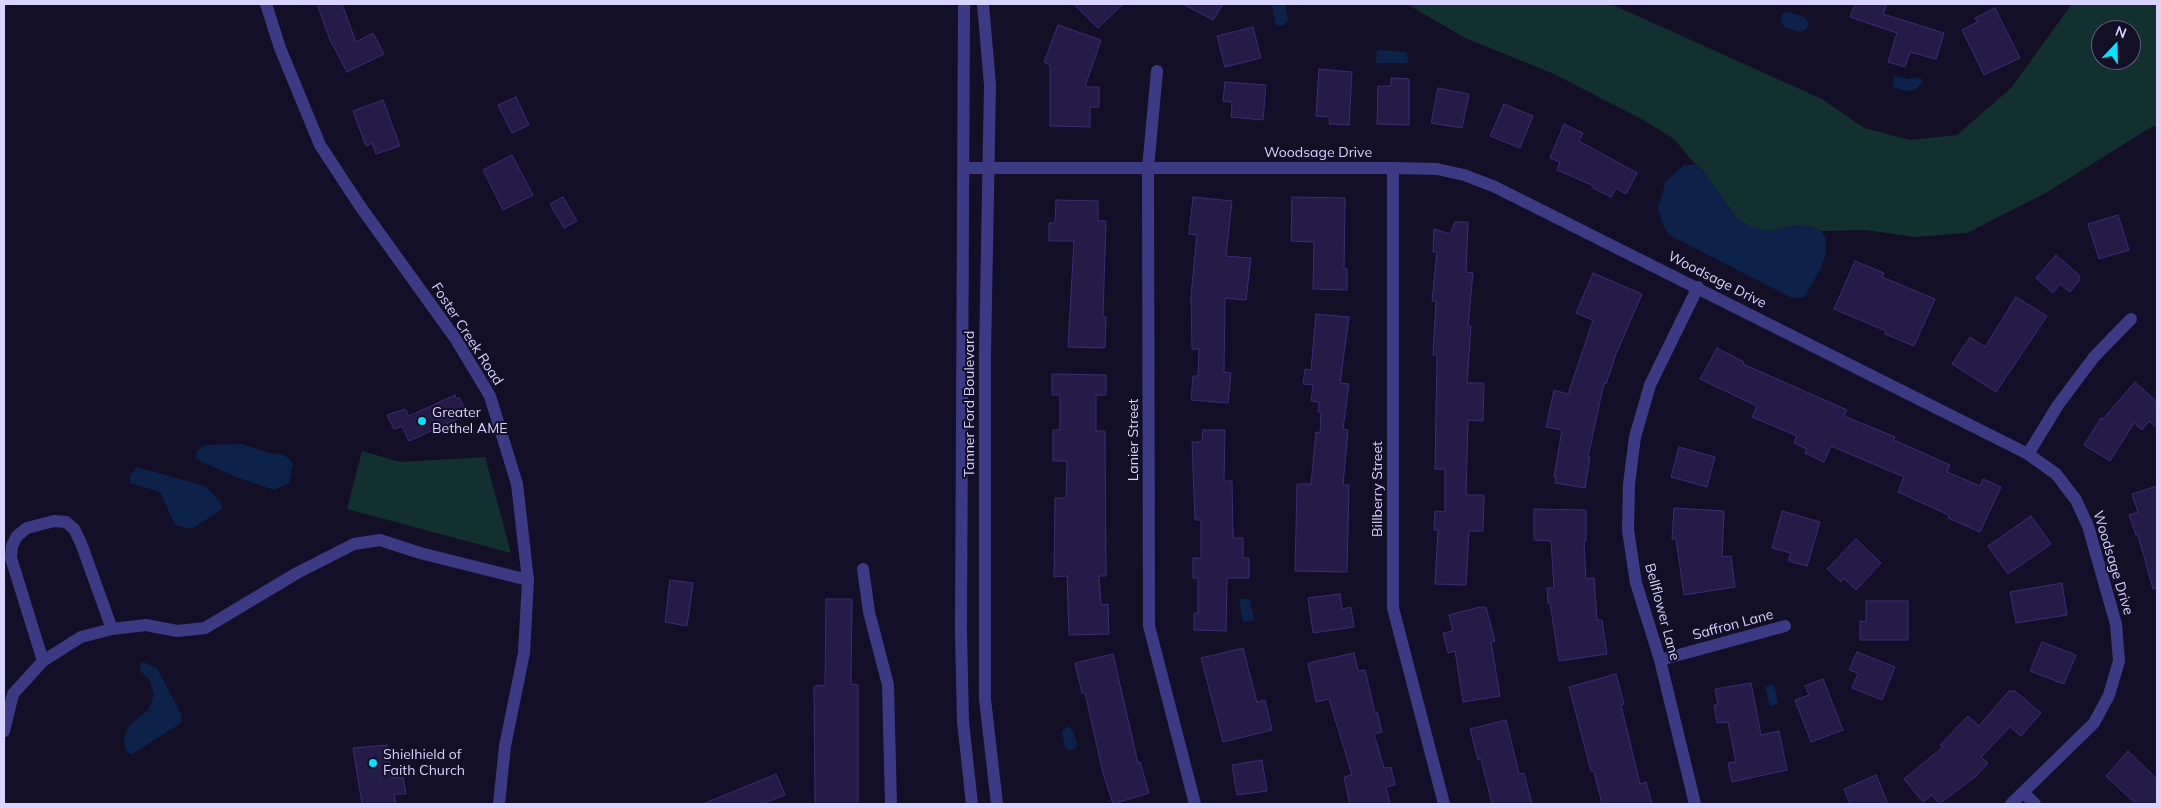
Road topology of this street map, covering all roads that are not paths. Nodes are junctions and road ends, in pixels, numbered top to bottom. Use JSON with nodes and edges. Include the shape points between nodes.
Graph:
{"nodes":[{"id":1,"x":266,"y":4,"type":"edge"},
{"id":2,"x":964,"y":4,"type":"edge"},
{"id":3,"x":983,"y":4,"type":"edge"},
{"id":4,"x":1158,"y":71,"type":"dead end"},
{"id":5,"x":964,"y":168,"type":"junction"},
{"id":6,"x":1148,"y":168,"type":"junction"},
{"id":7,"x":1393,"y":168,"type":"junction"},
{"id":8,"x":989,"y":169,"type":"junction"},
{"id":9,"x":1698,"y":287,"type":"junction"},
{"id":10,"x":2131,"y":319,"type":"dead end"},
{"id":11,"x":2028,"y":454,"type":"junction"},
{"id":12,"x":863,"y":569,"type":"dead end"},
{"id":13,"x":528,"y":580,"type":"junction"},
{"id":14,"x":1785,"y":626,"type":"dead end"},
{"id":15,"x":112,"y":629,"type":"junction"},
{"id":16,"x":43,"y":660,"type":"junction"},
{"id":17,"x":1660,"y":660,"type":"junction"},
{"id":18,"x":4,"y":730,"type":"edge"},
{"id":19,"x":2024,"y":793,"type":"junction"},
{"id":20,"x":499,"y":804,"type":"edge"},
{"id":21,"x":891,"y":804,"type":"edge"},
{"id":22,"x":972,"y":804,"type":"edge"},
{"id":23,"x":997,"y":804,"type":"edge"},
{"id":24,"x":1195,"y":804,"type":"edge"},
{"id":25,"x":1444,"y":804,"type":"edge"},
{"id":26,"x":1695,"y":804,"type":"edge"},
{"id":27,"x":2011,"y":804,"type":"edge"},
{"id":28,"x":2035,"y":804,"type":"edge"}],
"edges":[{"from":1,"to":13,"type":"street","name":"Foster Creek Road","via":[[280,48],[320,145],[455,338],[490,396],[517,484]]},
{"from":2,"to":5,"type":"street","name":"Tanner Ford Boulevard"},
{"from":3,"to":8,"type":"street","name":"Tanner Ford Boulevard","via":[[990,86]]},
{"from":4,"to":6,"type":"street","name":"Lanier Street"},
{"from":5,"to":8,"type":"street","name":"Woodsage Drive"},
{"from":5,"to":22,"type":"street","name":"Tanner Ford Boulevard","via":[[961,632],[963,722]]},
{"from":6,"to":7,"type":"street","name":"Woodsage Drive"},
{"from":6,"to":8,"type":"street","name":"Woodsage Drive"},
{"from":6,"to":24,"type":"street","name":"Lanier Street","via":[[1149,626]]},
{"from":7,"to":9,"type":"street","name":"Woodsage Drive","via":[[1437,169],[1493,186]]},
{"from":7,"to":25,"type":"street","name":"Billberry Street","via":[[1393,608]]},
{"from":8,"to":23,"type":"street","name":"Tanner Ford Boulevard","via":[[985,355],[985,699]]},
{"from":9,"to":11,"type":"street","name":"Woodsage Drive"},
{"from":9,"to":17,"type":"street","name":"Bellflower Lane","via":[[1650,385],[1635,437],[1629,484],[1628,530],[1636,583]]},
{"from":10,"to":11,"type":"street","via":[[2088,365],[2058,405]]},
{"from":11,"to":19,"type":"street","name":"Woodsage Drive","via":[[2056,474],[2076,500],[2088,526],[2116,624],[2119,661],[2109,695],[2094,723]]},
{"from":12,"to":21,"type":"street","via":[[869,612],[888,685]]},
{"from":13,"to":15,"type":"street","via":[[380,540],[346,548],[205,628],[177,631],[146,625]]},
{"from":13,"to":20,"type":"street","name":"Foster Creek Road","via":[[524,653],[505,746]]},
{"from":14,"to":17,"type":"street","name":"Saffron Lane"},
{"from":15,"to":16,"type":"street","via":[[81,638]]},
{"from":15,"to":16,"type":"street","via":[[74,528],[66,522],[54,521],[27,528],[17,536],[11,558]]},
{"from":16,"to":18,"type":"street","via":[[13,694]]},
{"from":17,"to":26,"type":"street","name":"Bellflower Lane"},
{"from":19,"to":27,"type":"street","name":"Woodsage Drive"},
{"from":19,"to":28,"type":"street"}]}
